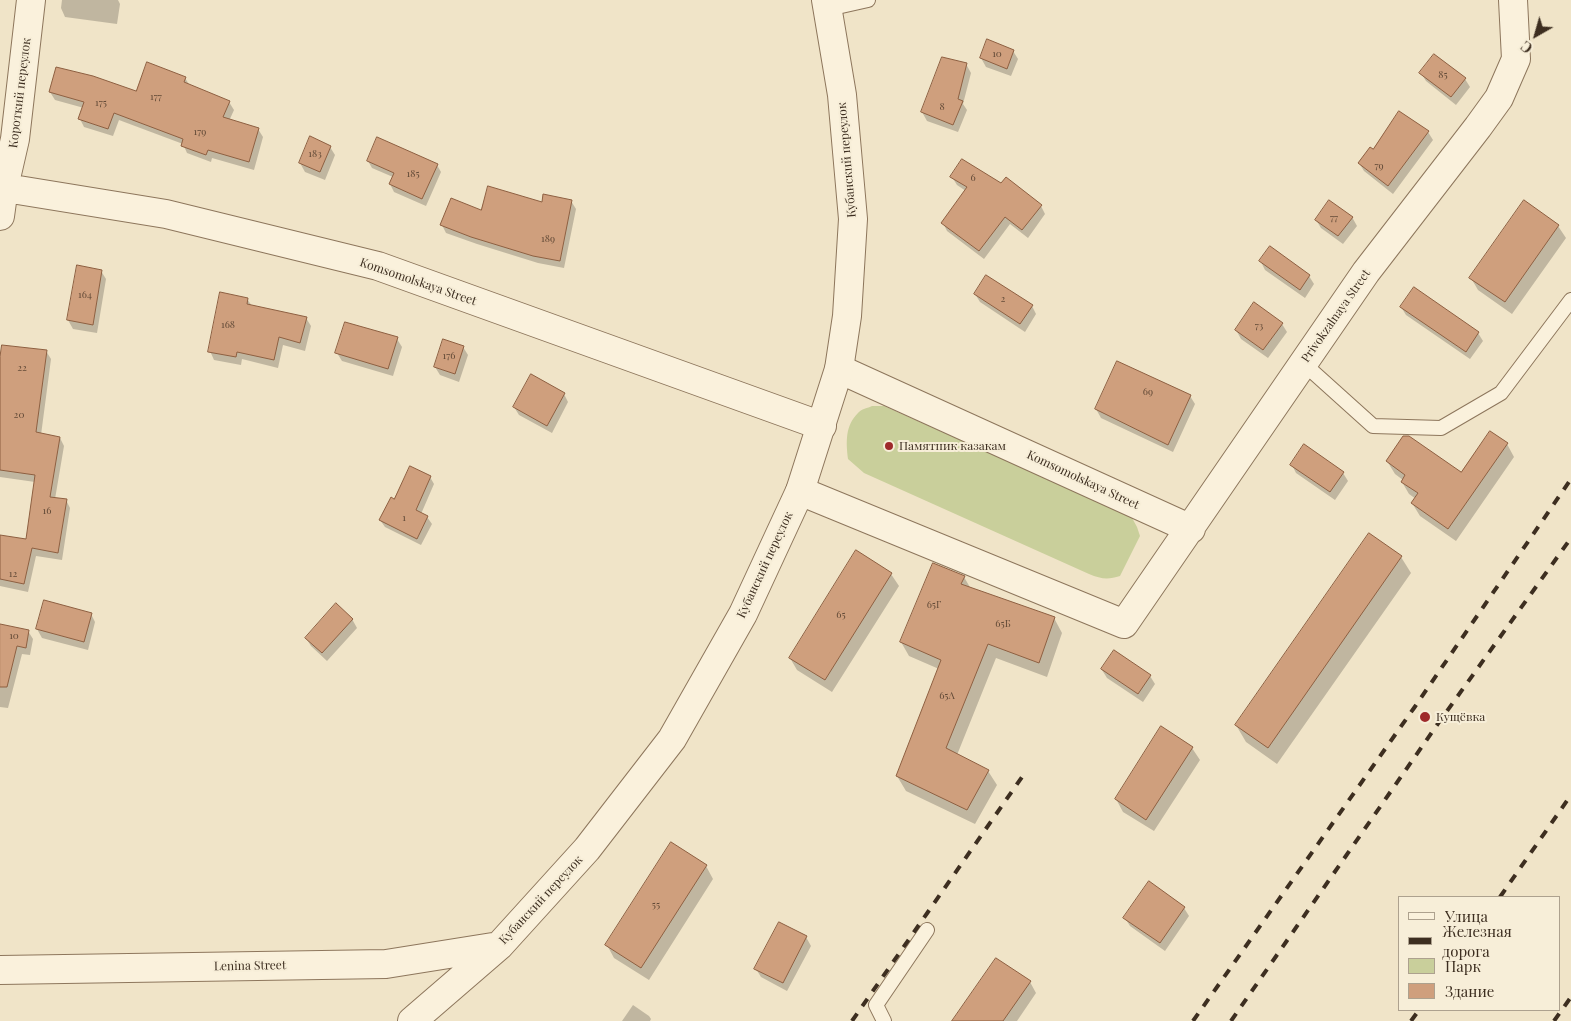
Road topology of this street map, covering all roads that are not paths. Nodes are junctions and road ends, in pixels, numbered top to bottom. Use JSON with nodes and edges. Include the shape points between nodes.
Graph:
{"nodes":[{"id":1,"x":31,"y":0,"type":"edge"},
{"id":2,"x":868,"y":0,"type":"edge"},
{"id":3,"x":1513,"y":0,"type":"edge"},
{"id":4,"x":827,"y":5,"type":"edge"},
{"id":5,"x":2,"y":187,"type":"edge"},
{"id":6,"x":0,"y":216,"type":"edge"},
{"id":7,"x":1571,"y":300,"type":"edge"},
{"id":8,"x":1303,"y":364,"type":"junction"},
{"id":9,"x":839,"y":369,"type":"junction"},
{"id":10,"x":822,"y":426,"type":"junction"},
{"id":11,"x":800,"y":491,"type":"junction"},
{"id":12,"x":1191,"y":529,"type":"junction"},
{"id":13,"x":927,"y":930,"type":"dead end"},
{"id":14,"x":499,"y":946,"type":"junction"},
{"id":15,"x":0,"y":970,"type":"edge"},
{"id":16,"x":412,"y":1021,"type":"edge"},
{"id":17,"x":884,"y":1021,"type":"edge"}],
"edges":[{"from":1,"to":5,"type":"street","name":"Короткий переулок","via":[[15,139]]},
{"from":2,"to":4,"type":"lane"},
{"from":3,"to":8,"type":"street","name":"Privokzalnaya Street","via":[[1516,59],[1499,98],[1366,272]]},
{"from":4,"to":9,"type":"street","name":"Кубанский переулок","via":[[842,95],[853,219],[847,316]]},
{"from":5,"to":6,"type":"street","name":"Короткий переулок"},
{"from":5,"to":10,"type":"street","name":"Komsomolskaya Street","via":[[166,214],[378,266]]},
{"from":7,"to":8,"type":"lane","via":[[1501,393],[1441,428],[1373,426]]},
{"from":8,"to":12,"type":"street","name":"Privokzalnaya Street"},
{"from":9,"to":10,"type":"street","name":"Кубанский переулок"},
{"from":9,"to":12,"type":"street","name":"Komsomolskaya Street"},
{"from":10,"to":11,"type":"street","name":"Кубанский переулок"},
{"from":11,"to":12,"type":"street","name":"Privokzalnaya Street","via":[[1124,624]]},
{"from":11,"to":14,"type":"street","name":"Кубанский переулок","via":[[743,614],[672,739],[587,849]]},
{"from":13,"to":17,"type":"lane","via":[[876,1005]]},
{"from":14,"to":15,"type":"street","name":"Lenina Street","via":[[386,964]]},
{"from":14,"to":16,"type":"street","name":"Кубанский переулок"}]}
